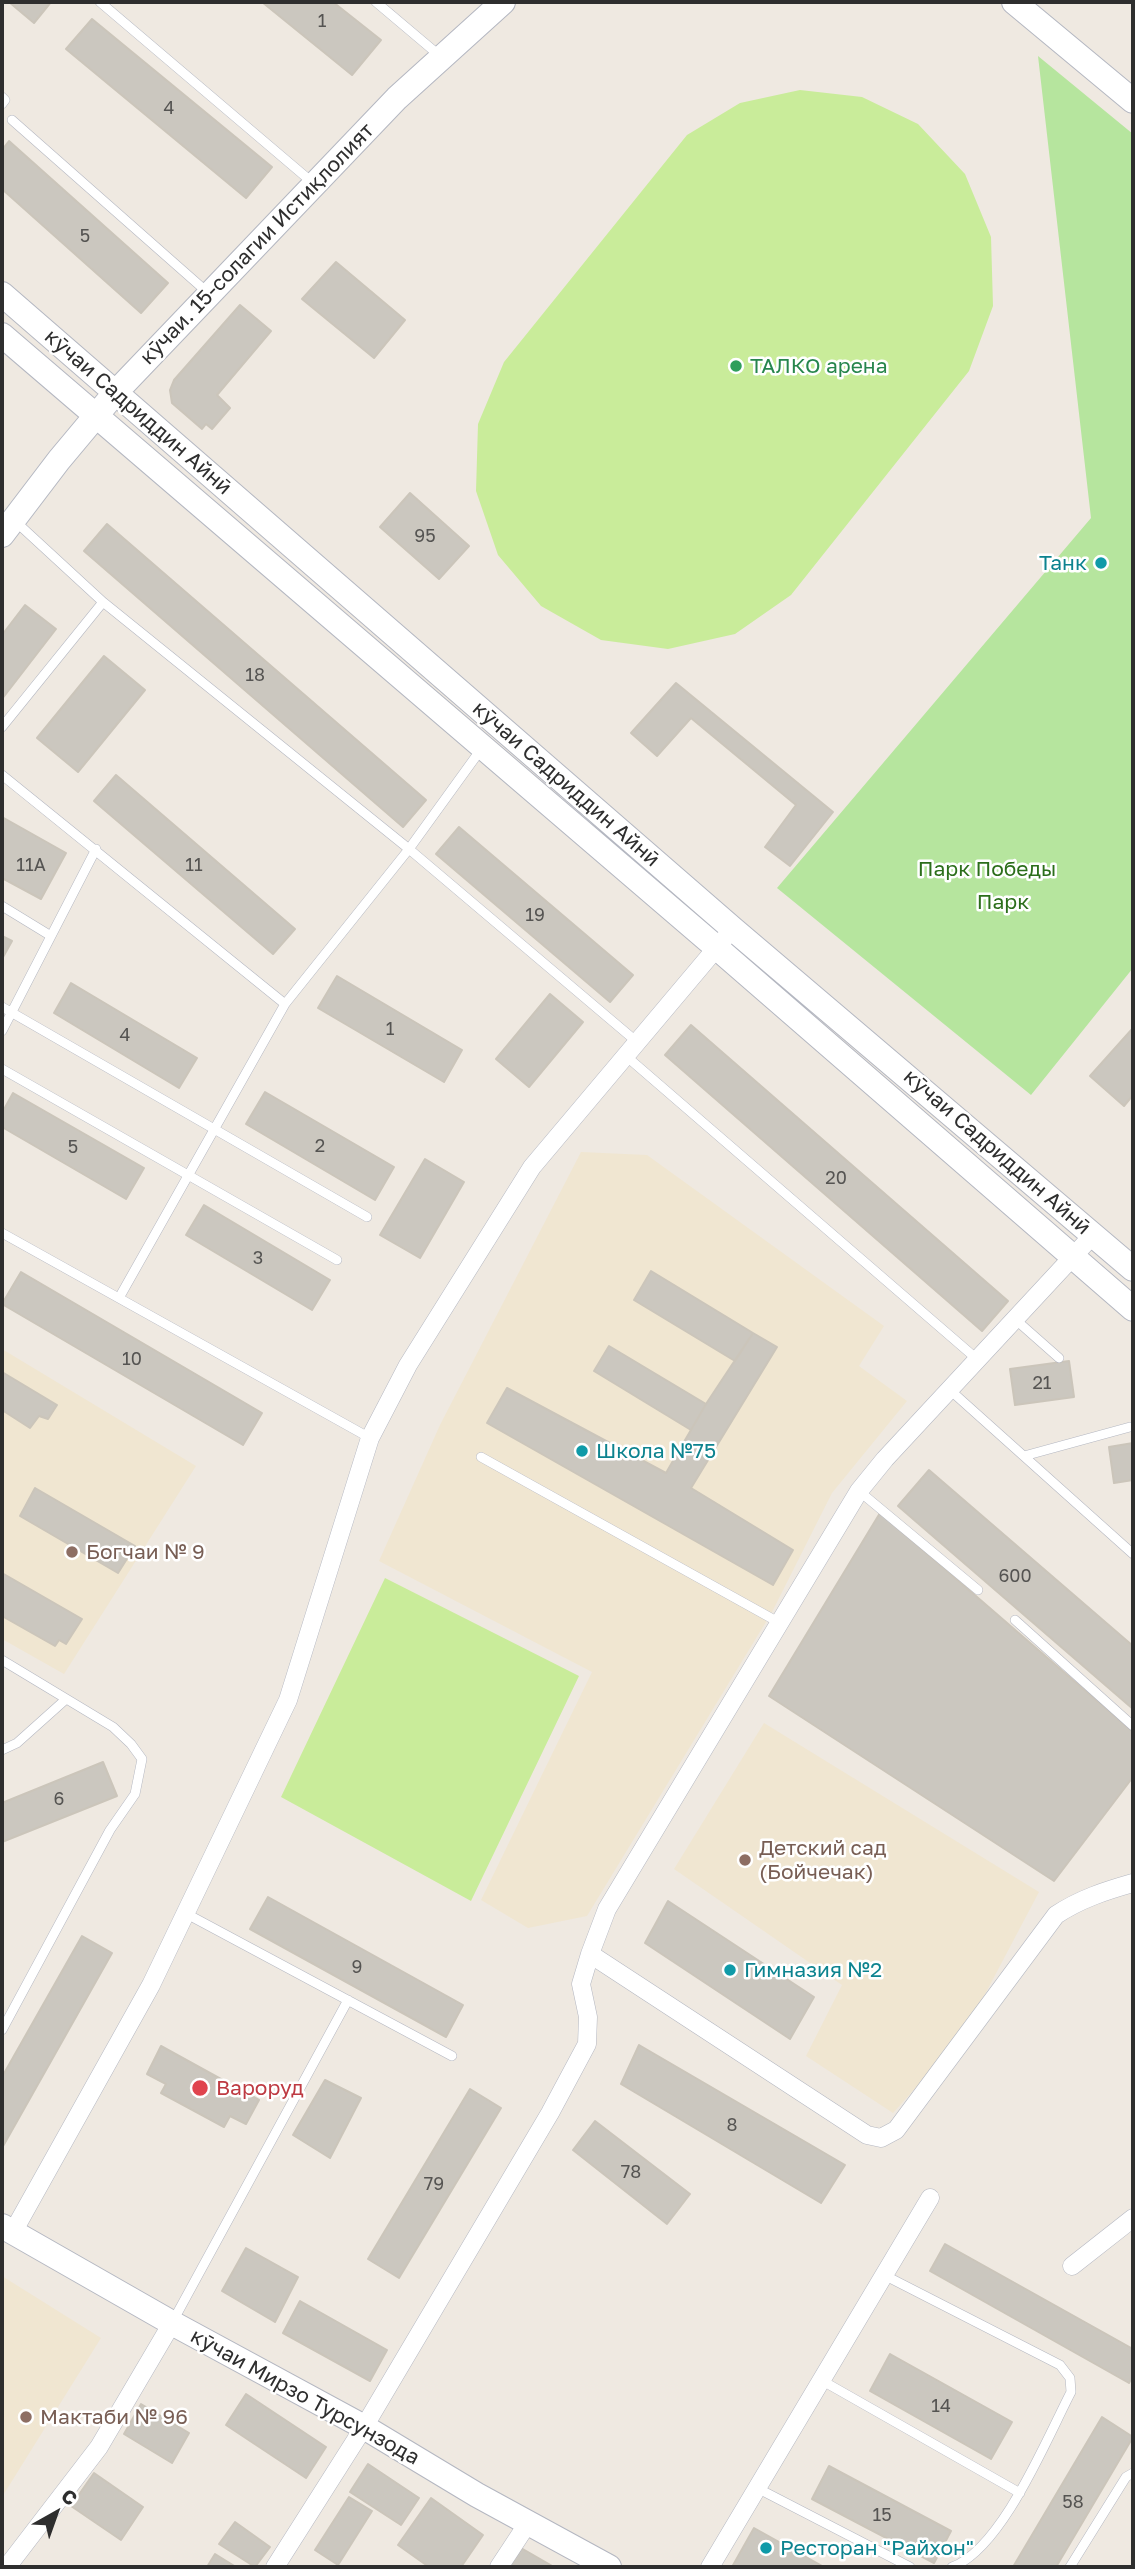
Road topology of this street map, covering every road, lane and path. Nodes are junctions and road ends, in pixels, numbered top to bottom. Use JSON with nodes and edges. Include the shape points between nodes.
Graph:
{"nodes":[{"id":1,"x":100,"y":2,"type":"edge"},
{"id":2,"x":376,"y":2,"type":"edge"},
{"id":3,"x":503,"y":2,"type":"edge"},
{"id":4,"x":1014,"y":2,"type":"edge"},
{"id":5,"x":442,"y":57,"type":"junction"},
{"id":6,"x":2,"y":97,"type":"edge"},
{"id":7,"x":1133,"y":101,"type":"edge"},
{"id":8,"x":2,"y":104,"type":"edge"},
{"id":9,"x":12,"y":120,"type":"dead end"},
{"id":10,"x":314,"y":185,"type":"junction"},
{"id":11,"x":2,"y":294,"type":"edge"},
{"id":12,"x":209,"y":294,"type":"junction"},
{"id":13,"x":2,"y":335,"type":"edge"},
{"id":14,"x":115,"y":393,"type":"junction"},
{"id":15,"x":95,"y":416,"type":"junction"},
{"id":16,"x":6,"y":528,"type":"edge"},
{"id":17,"x":103,"y":602,"type":"junction"},
{"id":18,"x":2,"y":727,"type":"edge"},
{"id":19,"x":482,"y":747,"type":"junction"},
{"id":20,"x":2,"y":775,"type":"edge"},
{"id":21,"x":96,"y":849,"type":"junction"},
{"id":22,"x":409,"y":849,"type":"junction"},
{"id":23,"x":2,"y":906,"type":"edge"},
{"id":24,"x":51,"y":936,"type":"junction"},
{"id":25,"x":725,"y":938,"type":"junction"},
{"id":26,"x":285,"y":1004,"type":"junction"},
{"id":27,"x":2,"y":1007,"type":"edge"},
{"id":28,"x":11,"y":1013,"type":"junction"},
{"id":29,"x":2,"y":1031,"type":"edge"},
{"id":30,"x":632,"y":1049,"type":"junction"},
{"id":31,"x":2,"y":1069,"type":"edge"},
{"id":32,"x":215,"y":1129,"type":"junction"},
{"id":33,"x":189,"y":1175,"type":"junction"},
{"id":34,"x":367,"y":1217,"type":"dead end"},
{"id":35,"x":2,"y":1233,"type":"edge"},
{"id":36,"x":1093,"y":1235,"type":"junction"},
{"id":37,"x":1074,"y":1258,"type":"junction"},
{"id":38,"x":337,"y":1260,"type":"dead end"},
{"id":39,"x":1133,"y":1269,"type":"edge"},
{"id":40,"x":119,"y":1298,"type":"junction"},
{"id":41,"x":1133,"y":1309,"type":"edge"},
{"id":42,"x":1016,"y":1320,"type":"junction"},
{"id":43,"x":1059,"y":1358,"type":"dead end"},
{"id":44,"x":978,"y":1360,"type":"junction"},
{"id":45,"x":950,"y":1390,"type":"junction"},
{"id":46,"x":1130,"y":1427,"type":"dead end"},
{"id":47,"x":370,"y":1438,"type":"junction"},
{"id":48,"x":1024,"y":1456,"type":"junction"},
{"id":49,"x":481,"y":1457,"type":"dead end"},
{"id":50,"x":859,"y":1491,"type":"junction"},
{"id":51,"x":1133,"y":1538,"type":"edge"},
{"id":52,"x":1120,"y":1542,"type":"junction"},
{"id":53,"x":1133,"y":1554,"type":"edge"},
{"id":54,"x":978,"y":1590,"type":"dead end"},
{"id":55,"x":1015,"y":1620,"type":"dead end"},
{"id":56,"x":780,"y":1623,"type":"junction"},
{"id":57,"x":2,"y":1660,"type":"edge"},
{"id":58,"x":65,"y":1700,"type":"junction"},
{"id":59,"x":1133,"y":1726,"type":"edge"},
{"id":60,"x":2,"y":1750,"type":"edge"},
{"id":61,"x":1133,"y":1883,"type":"edge"},
{"id":62,"x":185,"y":1913,"type":"junction"},
{"id":63,"x":590,"y":1954,"type":"junction"},
{"id":64,"x":348,"y":2000,"type":"junction"},
{"id":65,"x":2,"y":2030,"type":"edge"},
{"id":66,"x":452,"y":2056,"type":"dead end"},
{"id":67,"x":930,"y":2198,"type":"dead end"},
{"id":68,"x":1133,"y":2218,"type":"edge"},
{"id":69,"x":7,"y":2229,"type":"edge"},
{"id":70,"x":1072,"y":2266,"type":"dead end"},
{"id":71,"x":884,"y":2275,"type":"junction"},
{"id":72,"x":172,"y":2323,"type":"junction"},
{"id":73,"x":821,"y":2380,"type":"junction"},
{"id":74,"x":363,"y":2427,"type":"junction"},
{"id":75,"x":1133,"y":2473,"type":"edge"},
{"id":76,"x":757,"y":2488,"type":"junction"},
{"id":77,"x":1020,"y":2494,"type":"junction"},
{"id":78,"x":528,"y":2523,"type":"junction"},
{"id":79,"x":7,"y":2567,"type":"edge"},
{"id":80,"x":275,"y":2567,"type":"edge"},
{"id":81,"x":499,"y":2567,"type":"edge"},
{"id":82,"x":608,"y":2567,"type":"edge"},
{"id":83,"x":710,"y":2567,"type":"edge"},
{"id":84,"x":909,"y":2567,"type":"edge"},
{"id":85,"x":952,"y":2567,"type":"edge"},
{"id":86,"x":1070,"y":2567,"type":"edge"}],
"edges":[{"from":1,"to":10,"type":"lane"},
{"from":2,"to":5,"type":"lane"},
{"from":3,"to":5,"type":"street","name":"кӯчаи. 15-солагии Истиқлолият"},
{"from":4,"to":7,"type":"street"},
{"from":5,"to":10,"type":"street","name":"кӯчаи. 15-солагии Истиқлолият"},
{"from":6,"to":8,"type":"lane"},
{"from":9,"to":12,"type":"lane"},
{"from":10,"to":12,"type":"street","name":"кӯчаи. 15-солагии Истиқлолият"},
{"from":11,"to":14,"type":"street","name":"кӯчаи Садриддин Айнӣ"},
{"from":12,"to":14,"type":"street","name":"кӯчаи. 15-солагии Истиқлолият"},
{"from":13,"to":15,"type":"street","name":"кӯчаи Садриддин Айнӣ"},
{"from":14,"to":15,"type":"street","name":"кӯчаи. 15-солагии Истиқлолият"},
{"from":14,"to":25,"type":"street","name":"кӯчаи Садриддин Айнӣ"},
{"from":15,"to":16,"type":"street","name":"кӯчаи. 15-солагии Истиқлолият"},
{"from":15,"to":19,"type":"street","name":"кӯчаи Садриддин Айнӣ"},
{"from":16,"to":17,"type":"lane"},
{"from":17,"to":18,"type":"lane"},
{"from":17,"to":22,"type":"lane"},
{"from":19,"to":22,"type":"lane"},
{"from":19,"to":25,"type":"street","name":"кӯчаи Садриддин Айнӣ"},
{"from":20,"to":21,"type":"lane"},
{"from":21,"to":24,"type":"lane"},
{"from":21,"to":26,"type":"lane"},
{"from":22,"to":26,"type":"lane"},
{"from":22,"to":30,"type":"lane"},
{"from":23,"to":24,"type":"lane"},
{"from":24,"to":28,"type":"lane"},
{"from":25,"to":30,"type":"street"},
{"from":25,"to":36,"type":"street","name":"кӯчаи Садриддин Айнӣ"},
{"from":25,"to":37,"type":"street","name":"кӯчаи Садриддин Айнӣ"},
{"from":26,"to":32,"type":"lane"},
{"from":27,"to":28,"type":"lane"},
{"from":28,"to":29,"type":"lane"},
{"from":28,"to":32,"type":"lane"},
{"from":30,"to":44,"type":"lane"},
{"from":30,"to":47,"type":"street","via":[[532,1167],[408,1365]]},
{"from":31,"to":33,"type":"lane"},
{"from":32,"to":33,"type":"lane"},
{"from":32,"to":34,"type":"lane"},
{"from":33,"to":38,"type":"lane"},
{"from":33,"to":40,"type":"lane"},
{"from":35,"to":40,"type":"lane"},
{"from":36,"to":37,"type":"street"},
{"from":36,"to":39,"type":"street","name":"кӯчаи Садриддин Айнӣ"},
{"from":37,"to":41,"type":"street","name":"кӯчаи Садриддин Айнӣ"},
{"from":37,"to":42,"type":"street"},
{"from":40,"to":47,"type":"lane"},
{"from":42,"to":43,"type":"lane"},
{"from":42,"to":44,"type":"street"},
{"from":44,"to":45,"type":"street"},
{"from":45,"to":48,"type":"lane"},
{"from":45,"to":50,"type":"street"},
{"from":46,"to":48,"type":"lane"},
{"from":47,"to":62,"type":"street","via":[[288,1700]]},
{"from":48,"to":52,"type":"lane"},
{"from":49,"to":56,"type":"lane"},
{"from":50,"to":54,"type":"lane"},
{"from":50,"to":56,"type":"street"},
{"from":51,"to":52,"type":"lane"},
{"from":52,"to":53,"type":"lane"},
{"from":55,"to":59,"type":"lane"},
{"from":56,"to":63,"type":"street","via":[[607,1909]]},
{"from":57,"to":58,"type":"lane"},
{"from":58,"to":60,"type":"lane"},
{"from":58,"to":65,"type":"lane","via":[[113,1727],[142,1759],[135,1794],[110,1830]]},
{"from":61,"to":63,"type":"street","via":[[1093,1895],[1056,1915],[896,2130],[881,2138],[867,2135]]},
{"from":62,"to":64,"type":"lane"},
{"from":62,"to":69,"type":"street","via":[[151,1985]]},
{"from":63,"to":74,"type":"street","via":[[581,1984],[588,2017],[587,2044],[551,2113]]},
{"from":64,"to":66,"type":"lane"},
{"from":64,"to":72,"type":"lane"},
{"from":67,"to":71,"type":"street"},
{"from":68,"to":70,"type":"street"},
{"from":69,"to":72,"type":"street","name":"кӯчаи Мирзо Турсунзода"},
{"from":71,"to":73,"type":"street"},
{"from":71,"to":77,"type":"lane","via":[[1060,2365],[1070,2378],[1071,2392]]},
{"from":72,"to":74,"type":"street","name":"кӯчаи Мирзо Турсунзода"},
{"from":72,"to":79,"type":"street","via":[[99,2447]]},
{"from":73,"to":76,"type":"street"},
{"from":73,"to":77,"type":"lane"},
{"from":74,"to":78,"type":"street","name":"кӯчаи Мирзо Турсунзода"},
{"from":74,"to":80,"type":"street"},
{"from":75,"to":86,"type":"lane","via":[[1126,2477]]},
{"from":76,"to":83,"type":"street"},
{"from":76,"to":84,"type":"lane"},
{"from":77,"to":85,"type":"lane","via":[[981,2549]]},
{"from":78,"to":81,"type":"street"},
{"from":78,"to":82,"type":"street","name":"кӯчаи Мирзо Турсунзода"}]}
